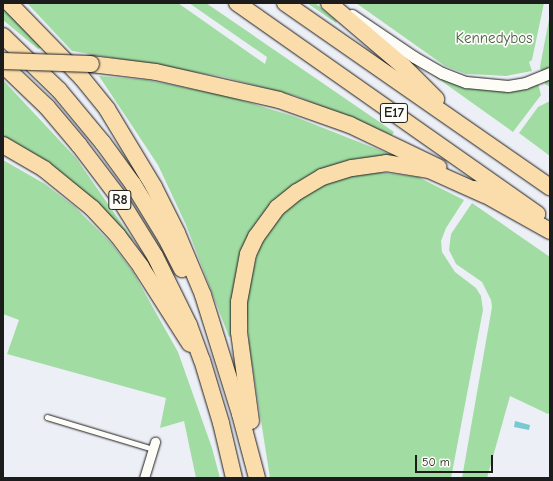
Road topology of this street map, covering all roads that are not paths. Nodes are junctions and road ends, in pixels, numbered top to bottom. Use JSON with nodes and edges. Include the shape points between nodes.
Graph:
{"nodes":[{"id":1,"x":9,"y":3,"type":"edge"},
{"id":2,"x":237,"y":3,"type":"edge"},
{"id":3,"x":285,"y":3,"type":"edge"},
{"id":4,"x":329,"y":3,"type":"edge"},
{"id":5,"x":334,"y":3,"type":"edge"},
{"id":6,"x":3,"y":36,"type":"edge"},
{"id":7,"x":3,"y":61,"type":"edge"},
{"id":8,"x":3,"y":65,"type":"edge"},
{"id":9,"x":550,"y":73,"type":"edge"},
{"id":10,"x":470,"y":132,"type":"junction"},
{"id":11,"x":3,"y":145,"type":"edge"},
{"id":12,"x":550,"y":186,"type":"edge"},
{"id":13,"x":484,"y":195,"type":"junction"},
{"id":14,"x":550,"y":223,"type":"edge"},
{"id":15,"x":550,"y":231,"type":"edge"},
{"id":16,"x":222,"y":356,"type":"junction"},
{"id":17,"x":202,"y":360,"type":"junction"},
{"id":18,"x":46,"y":417,"type":"dead end"},
{"id":19,"x":154,"y":446,"type":"joint"},
{"id":20,"x":144,"y":478,"type":"edge"},
{"id":21,"x":234,"y":478,"type":"edge"},
{"id":22,"x":257,"y":478,"type":"edge"}],
"edges":[{"from":1,"to":16,"type":"highway","via":[[82,78],[133,148],[177,233],[203,295]]},
{"from":2,"to":14,"type":"highway","number":"E17"},
{"from":3,"to":10,"type":"highway","number":"E17"},
{"from":4,"to":10,"type":"highway","via":[[403,66]]},
{"from":5,"to":9,"type":"street","via":[[414,58],[454,78],[483,85],[508,86],[525,83]]},
{"from":6,"to":16,"type":"highway","number":"R8","via":[[59,90],[133,184],[166,238]]},
{"from":7,"to":13,"type":"highway","bridge":true,"via":[[91,64],[156,72],[280,100],[350,125],[420,157]]},
{"from":8,"to":17,"type":"highway","number":"R8","via":[[47,107],[117,195],[171,287]]},
{"from":10,"to":12,"type":"highway","number":"E17"},
{"from":11,"to":17,"type":"highway","via":[[69,186],[118,236]]},
{"from":13,"to":15,"type":"highway"},
{"from":13,"to":22,"type":"highway","via":[[429,170],[404,164],[369,165],[336,172],[310,184],[286,200],[269,218],[248,254],[239,302],[242,353]]},
{"from":16,"to":22,"type":"highway","number":"R8"},
{"from":17,"to":21,"type":"highway","number":"R8","via":[[222,423]]},
{"from":18,"to":19,"type":"lane"},
{"from":19,"to":20,"type":"street"}]}
